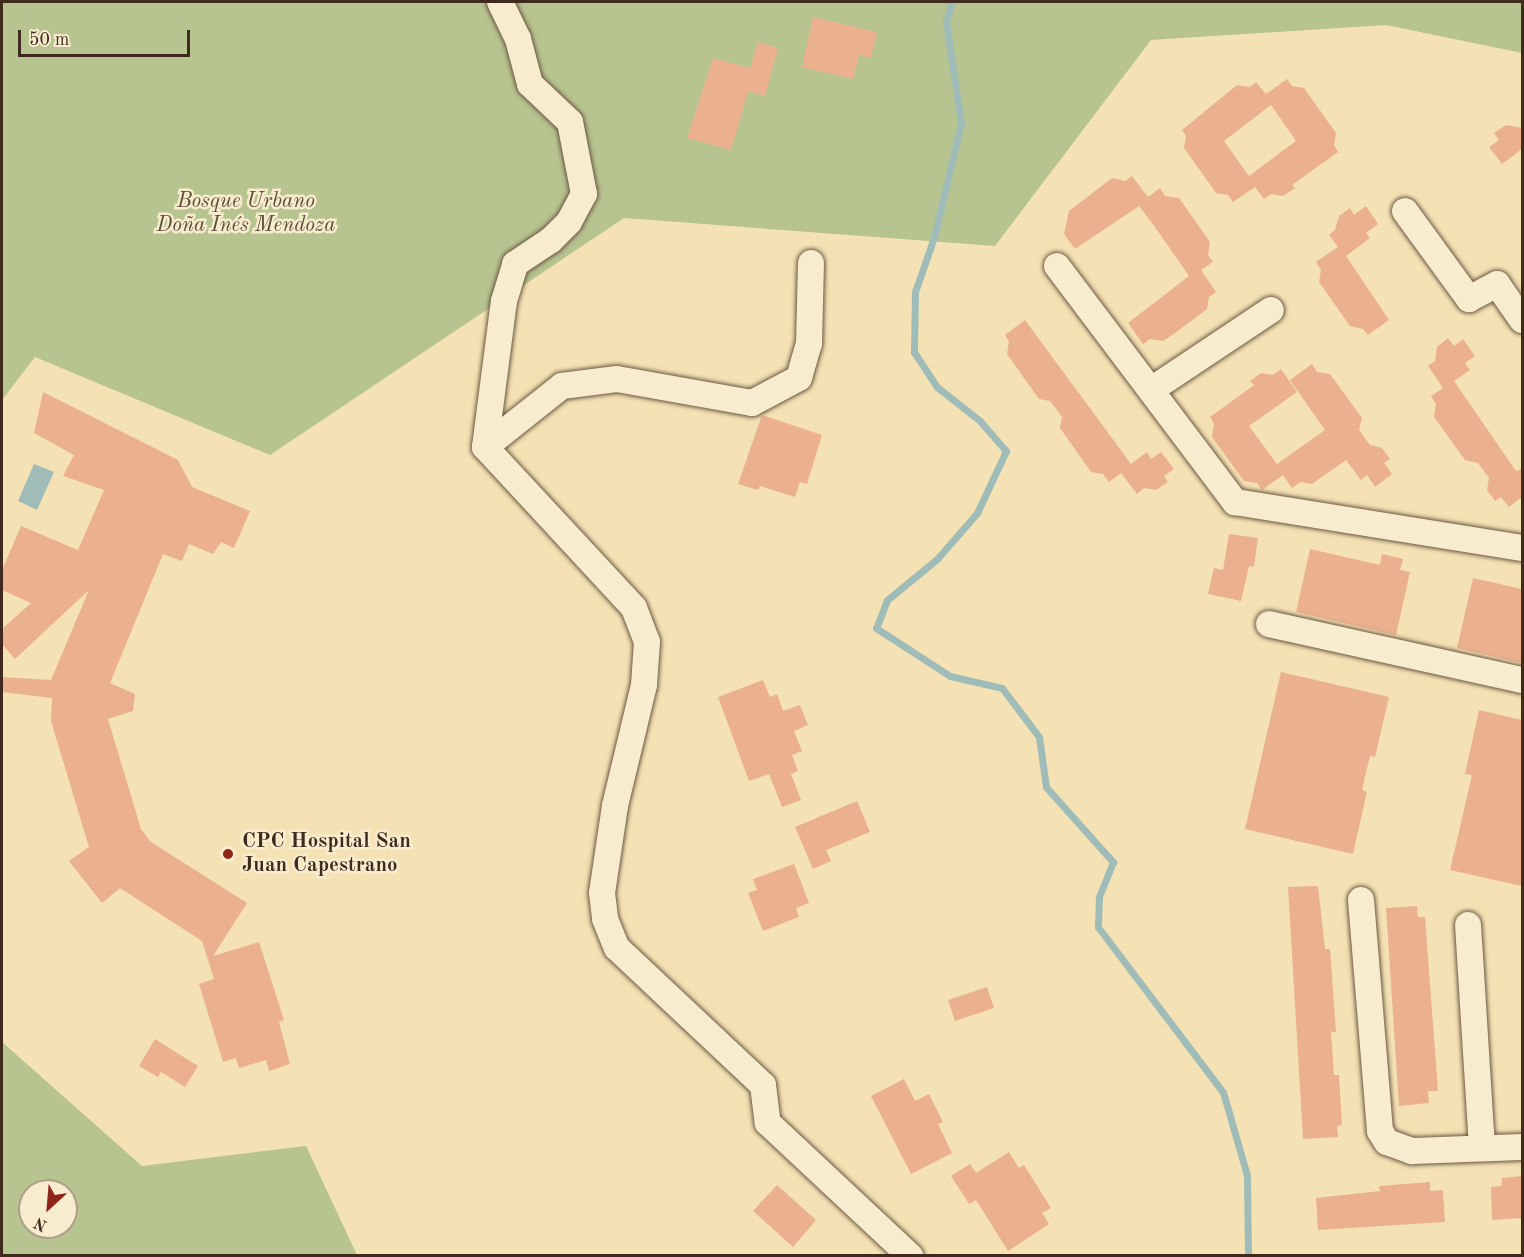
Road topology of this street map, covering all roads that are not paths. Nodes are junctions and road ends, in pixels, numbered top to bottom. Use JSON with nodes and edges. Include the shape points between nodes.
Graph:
{"nodes":[{"id":1,"x":500,"y":2,"type":"edge"},
{"id":2,"x":1405,"y":211,"type":"dead end"},
{"id":3,"x":811,"y":263,"type":"dead end"},
{"id":4,"x":1057,"y":266,"type":"dead end"},
{"id":5,"x":1271,"y":310,"type":"dead end"},
{"id":6,"x":1522,"y":320,"type":"edge"},
{"id":7,"x":1151,"y":390,"type":"junction"},
{"id":8,"x":485,"y":447,"type":"junction"},
{"id":9,"x":1522,"y":548,"type":"edge"},
{"id":10,"x":1269,"y":624,"type":"dead end"},
{"id":11,"x":1522,"y":680,"type":"edge"},
{"id":12,"x":1361,"y":900,"type":"dead end"},
{"id":13,"x":1468,"y":925,"type":"dead end"},
{"id":14,"x":1522,"y":1147,"type":"edge"},
{"id":15,"x":1482,"y":1148,"type":"junction"},
{"id":16,"x":910,"y":1256,"type":"edge"}],
"edges":[{"from":1,"to":8,"type":"street","via":[[518,39],[530,84],[570,122],[584,194],[569,222],[551,240],[515,264],[504,301]]},
{"from":2,"to":6,"type":"street","via":[[1469,299],[1497,284]]},
{"from":3,"to":8,"type":"street","via":[[809,344],[799,378],[752,403],[617,379],[562,386]]},
{"from":4,"to":7,"type":"street"},
{"from":5,"to":7,"type":"street"},
{"from":7,"to":9,"type":"street","via":[[1235,502]]},
{"from":8,"to":16,"type":"street","via":[[634,608],[647,642],[644,685],[615,806],[602,893],[605,919],[617,948],[763,1085],[768,1122]]},
{"from":10,"to":11,"type":"street"},
{"from":12,"to":15,"type":"street","via":[[1380,1131],[1397,1149]]},
{"from":13,"to":15,"type":"street"},
{"from":14,"to":15,"type":"street"}]}
